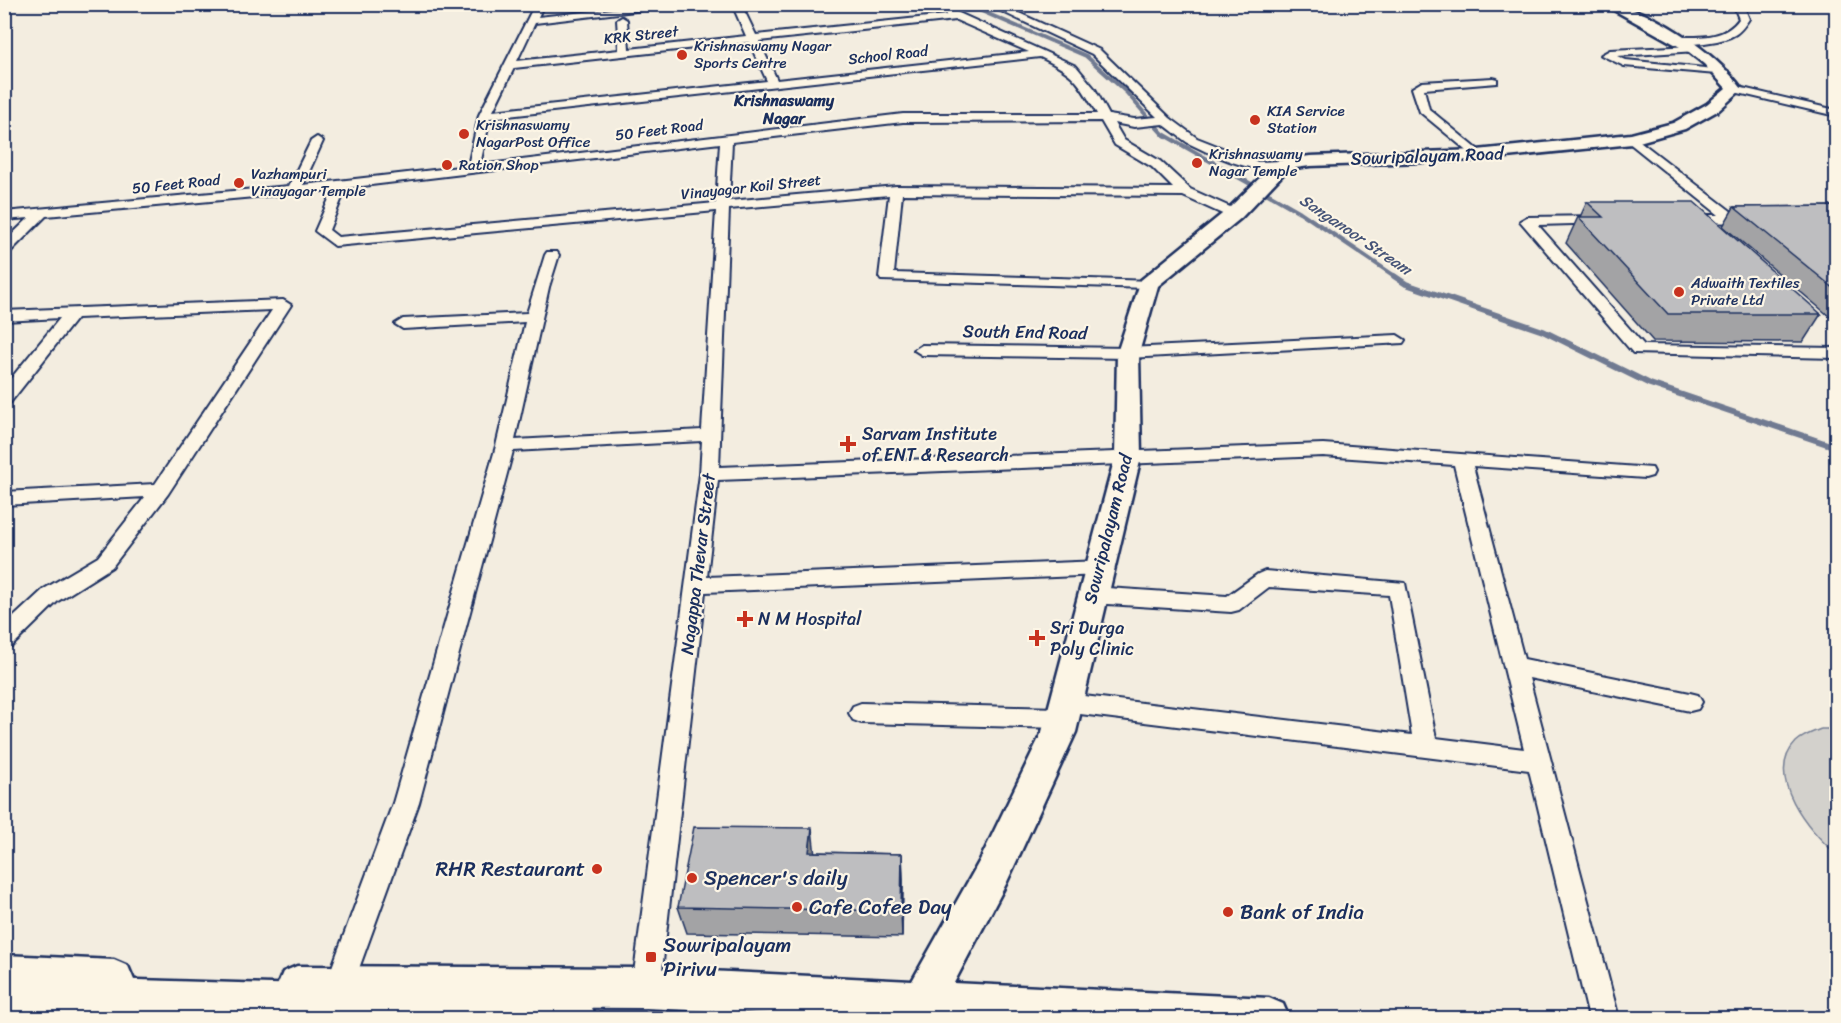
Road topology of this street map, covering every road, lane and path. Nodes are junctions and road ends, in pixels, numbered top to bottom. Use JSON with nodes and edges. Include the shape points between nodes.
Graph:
{"nodes":[{"id":1,"x":540,"y":4,"type":"edge"},
{"id":2,"x":689,"y":4,"type":"edge"},
{"id":3,"x":736,"y":4,"type":"edge"},
{"id":4,"x":930,"y":4,"type":"edge"},
{"id":5,"x":990,"y":4,"type":"edge"},
{"id":6,"x":1609,"y":4,"type":"edge"},
{"id":7,"x":1738,"y":4,"type":"edge"},
{"id":8,"x":955,"y":16,"type":"junction"},
{"id":9,"x":622,"y":20,"type":"dead end"},
{"id":10,"x":531,"y":21,"type":"junction"},
{"id":11,"x":750,"y":38,"type":"junction"},
{"id":12,"x":1686,"y":45,"type":"junction"},
{"id":13,"x":624,"y":52,"type":"junction"},
{"id":14,"x":1043,"y":54,"type":"junction"},
{"id":15,"x":509,"y":65,"type":"junction"},
{"id":16,"x":1724,"y":73,"type":"junction"},
{"id":17,"x":1493,"y":81,"type":"dead end"},
{"id":18,"x":773,"y":82,"type":"junction"},
{"id":19,"x":1734,"y":89,"type":"junction"},
{"id":20,"x":1836,"y":113,"type":"edge"},
{"id":21,"x":485,"y":115,"type":"junction"},
{"id":22,"x":1103,"y":117,"type":"junction"},
{"id":23,"x":1166,"y":120,"type":"junction"},
{"id":24,"x":726,"y":138,"type":"junction"},
{"id":25,"x":1632,"y":140,"type":"junction"},
{"id":26,"x":317,"y":141,"type":"dead end"},
{"id":27,"x":1477,"y":155,"type":"junction"},
{"id":28,"x":1283,"y":165,"type":"junction"},
{"id":29,"x":473,"y":170,"type":"junction"},
{"id":30,"x":341,"y":185,"type":"junction"},
{"id":31,"x":294,"y":189,"type":"junction"},
{"id":32,"x":896,"y":190,"type":"junction"},
{"id":33,"x":1185,"y":192,"type":"junction"},
{"id":34,"x":724,"y":207,"type":"junction"},
{"id":35,"x":41,"y":214,"type":"junction"},
{"id":36,"x":1234,"y":214,"type":"junction"},
{"id":37,"x":4,"y":216,"type":"edge"},
{"id":38,"x":1676,"y":219,"type":"edge"},
{"id":39,"x":1733,"y":219,"type":"junction"},
{"id":40,"x":1768,"y":219,"type":"edge"},
{"id":41,"x":1619,"y":220,"type":"edge"},
{"id":42,"x":4,"y":250,"type":"edge"},
{"id":43,"x":552,"y":255,"type":"dead end"},
{"id":44,"x":1148,"y":284,"type":"junction"},
{"id":45,"x":73,"y":313,"type":"junction"},
{"id":46,"x":4,"y":316,"type":"edge"},
{"id":47,"x":536,"y":318,"type":"junction"},
{"id":48,"x":403,"y":324,"type":"dead end"},
{"id":49,"x":1397,"y":340,"type":"dead end"},
{"id":50,"x":922,"y":350,"type":"dead end"},
{"id":51,"x":1128,"y":353,"type":"junction"},
{"id":52,"x":1836,"y":353,"type":"edge"},
{"id":53,"x":4,"y":399,"type":"edge"},
{"id":54,"x":712,"y":435,"type":"junction"},
{"id":55,"x":505,"y":446,"type":"junction"},
{"id":56,"x":1128,"y":458,"type":"junction"},
{"id":57,"x":1462,"y":458,"type":"junction"},
{"id":58,"x":1645,"y":472,"type":"dead end"},
{"id":59,"x":709,"y":474,"type":"junction"},
{"id":60,"x":161,"y":490,"type":"junction"},
{"id":61,"x":4,"y":499,"type":"edge"},
{"id":62,"x":1100,"y":568,"type":"junction"},
{"id":63,"x":695,"y":585,"type":"junction"},
{"id":64,"x":1092,"y":595,"type":"junction"},
{"id":65,"x":4,"y":640,"type":"edge"},
{"id":66,"x":1515,"y":666,"type":"junction"},
{"id":67,"x":1690,"y":702,"type":"dead end"},
{"id":68,"x":1065,"y":710,"type":"junction"},
{"id":69,"x":861,"y":713,"type":"dead end"},
{"id":70,"x":1426,"y":747,"type":"junction"},
{"id":71,"x":1538,"y":761,"type":"junction"},
{"id":72,"x":4,"y":975,"type":"edge"},
{"id":73,"x":339,"y":986,"type":"junction"},
{"id":74,"x":646,"y":988,"type":"junction"},
{"id":75,"x":4,"y":1001,"type":"edge"},
{"id":76,"x":923,"y":1001,"type":"junction"},
{"id":77,"x":790,"y":1007,"type":"edge"},
{"id":78,"x":571,"y":1018,"type":"edge"},
{"id":79,"x":1269,"y":1018,"type":"edge"},
{"id":80,"x":1604,"y":1018,"type":"edge"}],
"edges":[{"from":1,"to":10,"type":"street"},
{"from":2,"to":10,"type":"street"},
{"from":3,"to":11,"type":"street"},
{"from":4,"to":8,"type":"street"},
{"from":5,"to":23,"type":"street","via":[[1096,52]]},
{"from":6,"to":12,"type":"street"},
{"from":7,"to":12,"type":"street","via":[[1744,19],[1739,27],[1719,39]]},
{"from":8,"to":11,"type":"street","name":"KRK Street"},
{"from":8,"to":14,"type":"street"},
{"from":9,"to":13,"type":"street"},
{"from":10,"to":15,"type":"street"},
{"from":11,"to":13,"type":"street","name":"KRK Street"},
{"from":11,"to":18,"type":"street"},
{"from":12,"to":16,"type":"street"},
{"from":12,"to":16,"type":"street","via":[[1606,54],[1617,62]]},
{"from":13,"to":15,"type":"street","name":"KRK Street"},
{"from":14,"to":18,"type":"street","name":"School Road"},
{"from":14,"to":22,"type":"street","via":[[1072,68],[1089,89]]},
{"from":15,"to":21,"type":"street"},
{"from":16,"to":19,"type":"street"},
{"from":17,"to":27,"type":"street","via":[[1418,87],[1424,110]]},
{"from":18,"to":21,"type":"street","name":"School Road"},
{"from":19,"to":20,"type":"street"},
{"from":19,"to":25,"type":"street","name":"Sowripalayam Road","via":[[1713,107],[1679,126]]},
{"from":21,"to":29,"type":"street"},
{"from":22,"to":23,"type":"street","name":"50 Feet Road","via":[[1134,123]]},
{"from":22,"to":24,"type":"street","name":"50 Feet Road","via":[[903,118]]},
{"from":22,"to":33,"type":"street","via":[[1119,142],[1156,164]]},
{"from":23,"to":28,"type":"street","via":[[1193,141],[1256,166]]},
{"from":24,"to":29,"type":"street","name":"50 Feet Road"},
{"from":24,"to":34,"type":"street","name":"Nagappa Thevar Street"},
{"from":25,"to":27,"type":"street","name":"Sowripalayam Road"},
{"from":25,"to":39,"type":"street"},
{"from":26,"to":31,"type":"street"},
{"from":27,"to":28,"type":"street","name":"Sowripalayam Road","via":[[1310,160]]},
{"from":28,"to":36,"type":"street"},
{"from":29,"to":30,"type":"street","name":"50 Feet Road"},
{"from":30,"to":31,"type":"street","name":"50 Feet Road"},
{"from":30,"to":34,"type":"street","name":"Vinayagar Koil Street","via":[[322,231],[335,242]]},
{"from":31,"to":35,"type":"street","name":"50 Feet Road"},
{"from":32,"to":33,"type":"street","name":"Vinayagar Koil Street"},
{"from":32,"to":34,"type":"street","name":"Vinayagar Koil Street"},
{"from":32,"to":44,"type":"street","via":[[886,276]]},
{"from":33,"to":36,"type":"street","name":"Vinayagar Koil Street"},
{"from":34,"to":54,"type":"street","name":"Nagappa Thevar Street"},
{"from":35,"to":37,"type":"street","name":"50 Feet Road"},
{"from":35,"to":42,"type":"street"},
{"from":36,"to":44,"type":"street"},
{"from":38,"to":39,"type":"street"},
{"from":39,"to":40,"type":"street"},
{"from":41,"to":52,"type":"street","via":[[1527,221],[1639,350]]},
{"from":43,"to":47,"type":"street","via":[[541,286]]},
{"from":44,"to":51,"type":"street","name":"Sowripalayam Road"},
{"from":45,"to":46,"type":"street"},
{"from":45,"to":53,"type":"street"},
{"from":45,"to":60,"type":"street","via":[[283,305]]},
{"from":47,"to":48,"type":"street"},
{"from":47,"to":55,"type":"street"},
{"from":49,"to":51,"type":"street","name":"South End Road"},
{"from":50,"to":51,"type":"street","name":"South End Road"},
{"from":51,"to":56,"type":"street","name":"Sowripalayam Road"},
{"from":54,"to":55,"type":"street"},
{"from":54,"to":59,"type":"street","name":"Nagappa Thevar Street"},
{"from":55,"to":73,"type":"street","via":[[406,803]]},
{"from":56,"to":57,"type":"street","via":[[1323,450]]},
{"from":56,"to":59,"type":"street"},
{"from":56,"to":62,"type":"street","name":"Sowripalayam Road"},
{"from":57,"to":58,"type":"street"},
{"from":57,"to":66,"type":"street"},
{"from":59,"to":63,"type":"street","name":"Nagappa Thevar Street"},
{"from":60,"to":61,"type":"street"},
{"from":60,"to":65,"type":"street","via":[[105,562],[51,595]]},
{"from":62,"to":63,"type":"street"},
{"from":62,"to":64,"type":"street","name":"Sowripalayam Road"},
{"from":63,"to":74,"type":"street","name":"Nagappa Thevar Street"},
{"from":64,"to":68,"type":"street","name":"Sowripalayam Road"},
{"from":64,"to":70,"type":"street","via":[[1231,604],[1265,579],[1398,588]]},
{"from":66,"to":67,"type":"street"},
{"from":66,"to":71,"type":"street"},
{"from":68,"to":69,"type":"street"},
{"from":68,"to":70,"type":"street"},
{"from":68,"to":76,"type":"street","name":"Sowripalayam Road","via":[[1059,732],[993,872]]},
{"from":70,"to":71,"type":"street"},
{"from":71,"to":80,"type":"street"},
{"from":72,"to":73,"type":"street"},
{"from":73,"to":74,"type":"street"},
{"from":74,"to":77,"type":"street"},
{"from":75,"to":78,"type":"highway"},
{"from":76,"to":77,"type":"street"},
{"from":76,"to":79,"type":"street"}]}
